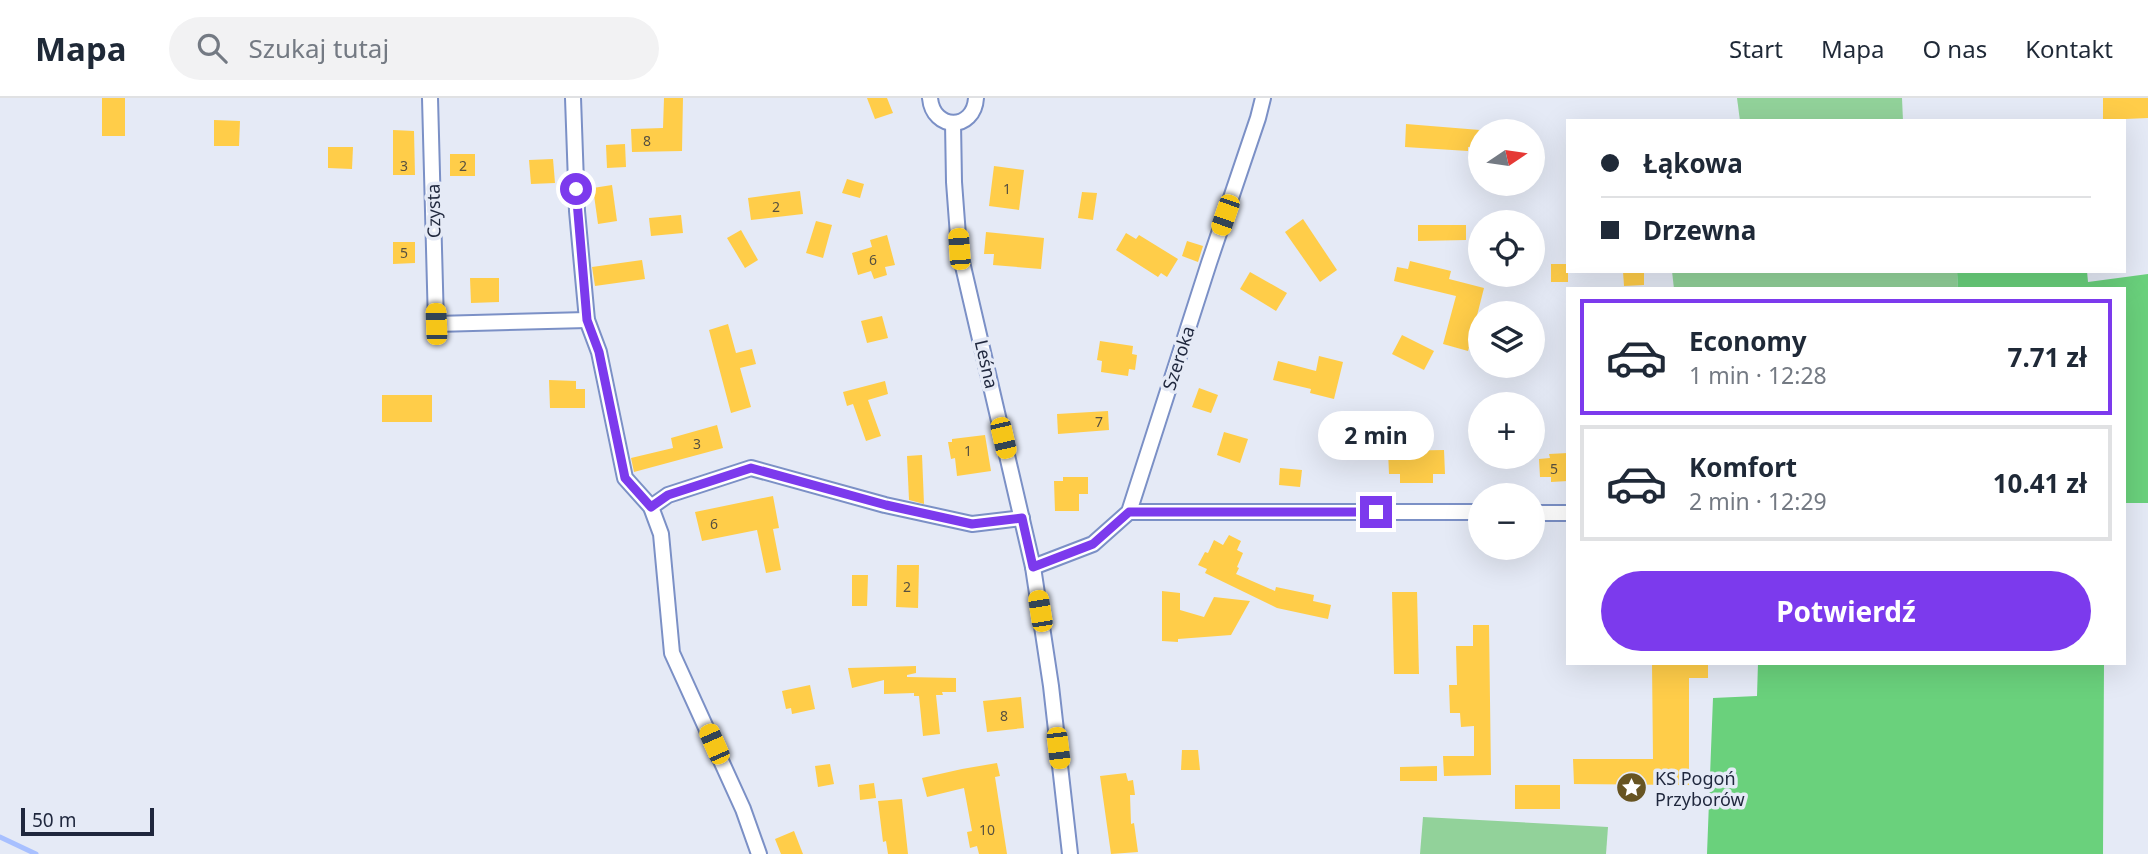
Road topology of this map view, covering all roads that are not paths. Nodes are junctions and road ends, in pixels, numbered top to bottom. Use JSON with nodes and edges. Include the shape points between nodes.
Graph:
{"nodes":[{"id":1,"x":430,"y":98,"type":"edge"},
{"id":2,"x":573,"y":98,"type":"edge"},
{"id":3,"x":930,"y":98,"type":"edge"},
{"id":4,"x":976,"y":98,"type":"edge"},
{"id":5,"x":1263,"y":98,"type":"edge"},
{"id":6,"x":953,"y":123,"type":"junction"},
{"id":7,"x":587,"y":320,"type":"junction"},
{"id":8,"x":651,"y":507,"type":"junction"},
{"id":9,"x":1129,"y":512,"type":"junction"},
{"id":10,"x":1468,"y":512,"type":"edge"},
{"id":11,"x":1545,"y":513,"type":"edge"},
{"id":12,"x":1566,"y":513,"type":"edge"},
{"id":13,"x":1022,"y":518,"type":"junction"},
{"id":14,"x":1033,"y":567,"type":"junction"},
{"id":15,"x":759,"y":854,"type":"edge"},
{"id":16,"x":1070,"y":854,"type":"edge"}],
"edges":[{"from":1,"to":7,"type":"street","name":"Czysta","via":[[436,324]]},
{"from":2,"to":7,"type":"street"},
{"from":3,"to":6,"type":"street","via":[[934,113]]},
{"from":4,"to":6,"type":"street","via":[[972,113]]},
{"from":5,"to":9,"type":"street","name":"Szeroka"},
{"from":6,"to":13,"type":"street","name":"Leśna","via":[[959,249]]},
{"from":7,"to":8,"type":"street","via":[[599,352],[625,478]]},
{"from":8,"to":13,"type":"street","via":[[668,495],[751,468],[972,524]]},
{"from":8,"to":15,"type":"street","via":[[661,534],[672,653]]},
{"from":9,"to":10,"type":"street"},
{"from":9,"to":14,"type":"street","via":[[1093,544]]},
{"from":11,"to":12,"type":"street"},
{"from":13,"to":14,"type":"street","name":"Leśna"},
{"from":14,"to":16,"type":"street","name":"Leśna"}]}
